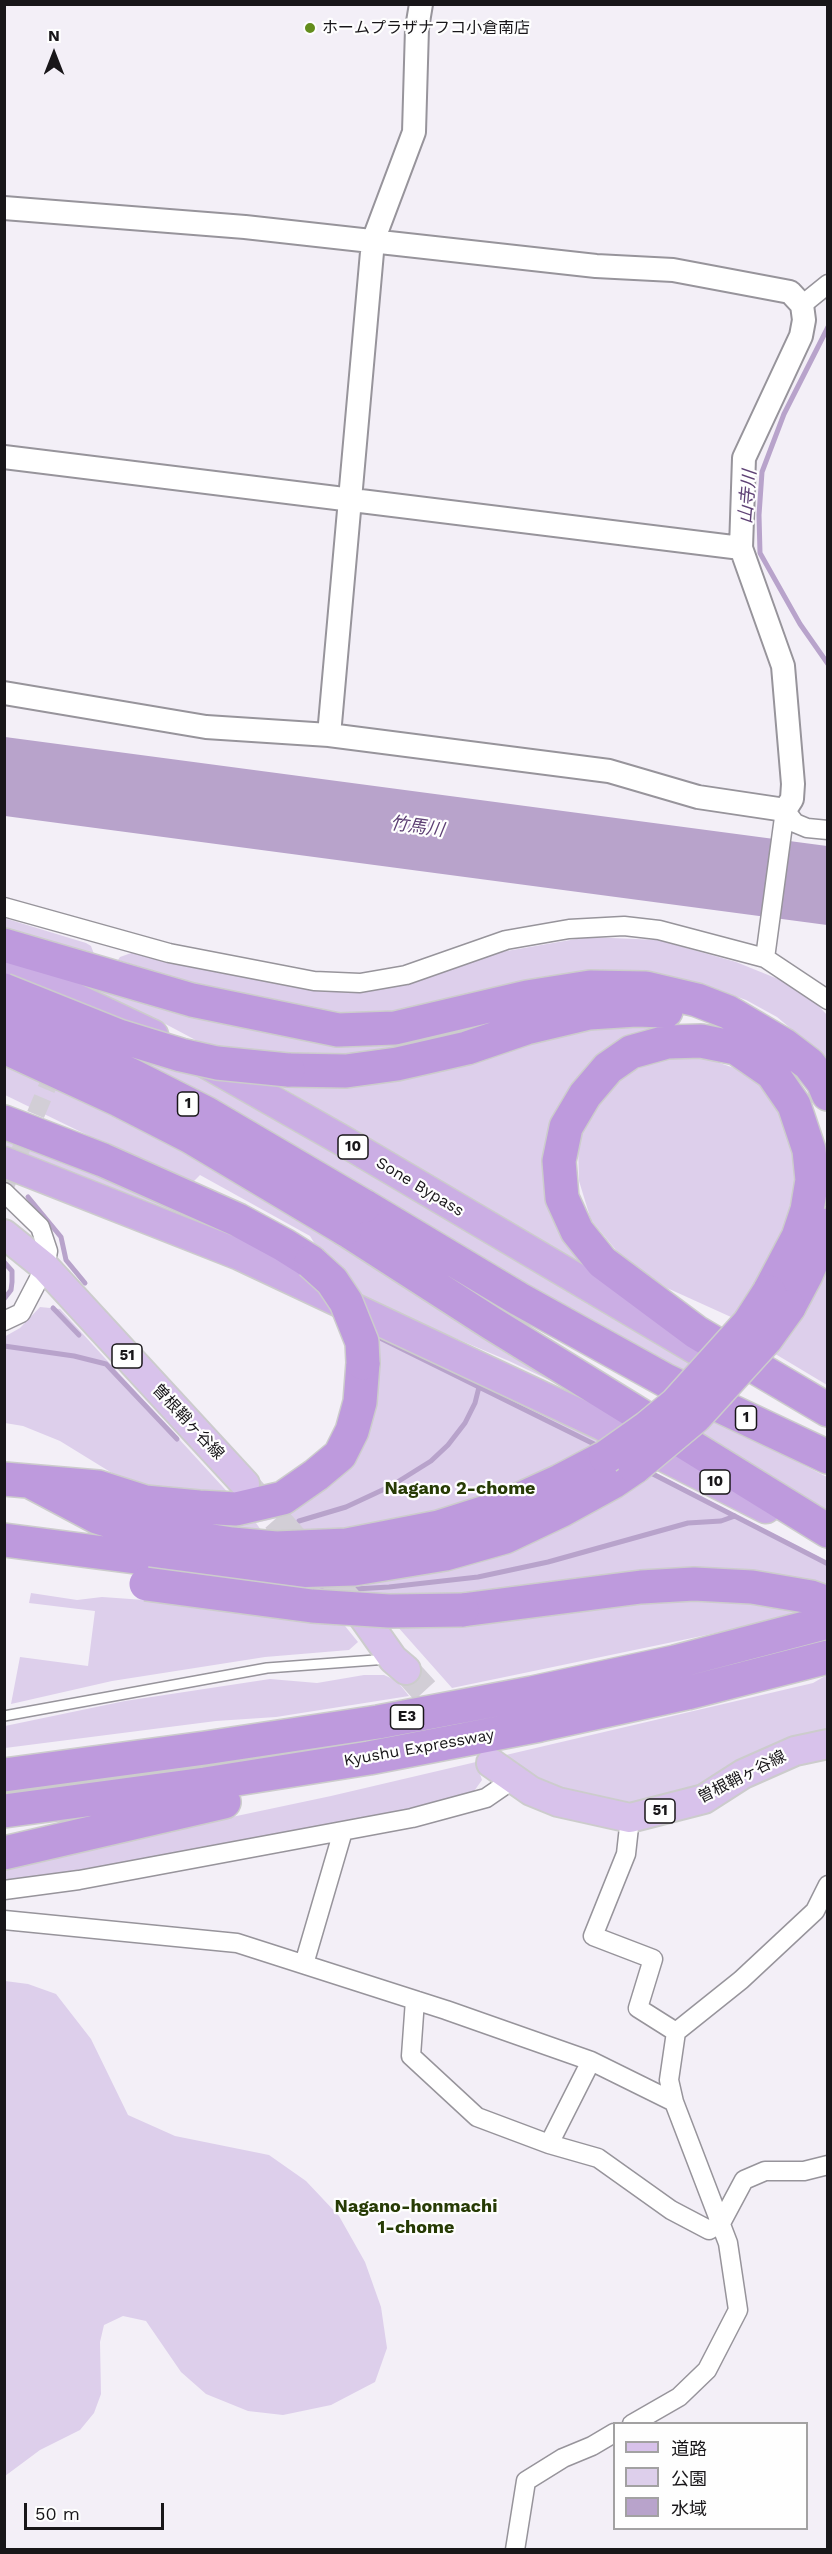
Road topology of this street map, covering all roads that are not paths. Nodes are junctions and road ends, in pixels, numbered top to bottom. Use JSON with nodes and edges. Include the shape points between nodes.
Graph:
{"nodes":[{"id":1,"x":421,"y":4,"type":"edge"},
{"id":2,"x":4,"y":208,"type":"edge"},
{"id":3,"x":374,"y":241,"type":"junction"},
{"id":4,"x":828,"y":284,"type":"edge"},
{"id":5,"x":802,"y":305,"type":"junction"},
{"id":6,"x":4,"y":458,"type":"edge"},
{"id":7,"x":349,"y":498,"type":"junction"},
{"id":8,"x":741,"y":548,"type":"junction"},
{"id":9,"x":4,"y":693,"type":"edge"},
{"id":10,"x":329,"y":735,"type":"junction"},
{"id":11,"x":784,"y":820,"type":"junction"},
{"id":12,"x":828,"y":830,"type":"edge"},
{"id":13,"x":4,"y":907,"type":"edge"},
{"id":14,"x":4,"y":945,"type":"edge"},
{"id":15,"x":765,"y":958,"type":"junction"},
{"id":16,"x":4,"y":965,"type":"edge"},
{"id":17,"x":4,"y":990,"type":"edge"},
{"id":18,"x":828,"y":1000,"type":"edge"},
{"id":19,"x":4,"y":1017,"type":"edge"},
{"id":20,"x":750,"y":1026,"type":"junction"},
{"id":21,"x":4,"y":1047,"type":"edge"},
{"id":22,"x":828,"y":1094,"type":"edge"},
{"id":23,"x":4,"y":1106,"type":"edge"},
{"id":24,"x":4,"y":1122,"type":"edge"},
{"id":25,"x":103,"y":1160,"type":"junction"},
{"id":26,"x":4,"y":1162,"type":"edge"},
{"id":27,"x":4,"y":1192,"type":"edge"},
{"id":28,"x":354,"y":1217,"type":"junction"},
{"id":29,"x":828,"y":1225,"type":"edge"},
{"id":30,"x":4,"y":1234,"type":"edge"},
{"id":31,"x":45,"y":1267,"type":"junction"},
{"id":32,"x":779,"y":1299,"type":"junction"},
{"id":33,"x":4,"y":1322,"type":"edge"},
{"id":34,"x":828,"y":1410,"type":"edge"},
{"id":35,"x":828,"y":1426,"type":"edge"},
{"id":36,"x":828,"y":1456,"type":"edge"},
{"id":37,"x":620,"y":1462,"type":"junction"},
{"id":38,"x":18,"y":1480,"type":"edge"},
{"id":39,"x":245,"y":1484,"type":"tunnel mouth"},
{"id":40,"x":828,"y":1531,"type":"edge"},
{"id":41,"x":828,"y":1539,"type":"edge"},
{"id":42,"x":4,"y":1540,"type":"edge"},
{"id":43,"x":4,"y":1548,"type":"edge"},
{"id":44,"x":828,"y":1603,"type":"edge"},
{"id":45,"x":364,"y":1618,"type":"tunnel mouth"},
{"id":46,"x":816,"y":1626,"type":"edge"},
{"id":47,"x":828,"y":1657,"type":"edge"},
{"id":48,"x":400,"y":1665,"type":"joint"},
{"id":49,"x":4,"y":1716,"type":"edge"},
{"id":50,"x":540,"y":1725,"type":"junction"},
{"id":51,"x":828,"y":1744,"type":"edge"},
{"id":52,"x":491,"y":1763,"type":"dead end"},
{"id":53,"x":4,"y":1775,"type":"edge"},
{"id":54,"x":515,"y":1778,"type":"junction"},
{"id":55,"x":4,"y":1811,"type":"edge"},
{"id":56,"x":630,"y":1818,"type":"junction"},
{"id":57,"x":343,"y":1831,"type":"junction"},
{"id":58,"x":4,"y":1853,"type":"edge"},
{"id":59,"x":828,"y":1885,"type":"edge"},
{"id":60,"x":4,"y":1890,"type":"edge"},
{"id":61,"x":821,"y":1918,"type":"edge"},
{"id":62,"x":4,"y":1920,"type":"edge"},
{"id":63,"x":304,"y":1964,"type":"junction"},
{"id":64,"x":415,"y":2000,"type":"junction"},
{"id":65,"x":676,"y":2032,"type":"junction"},
{"id":66,"x":591,"y":2061,"type":"junction"},
{"id":67,"x":674,"y":2102,"type":"junction"},
{"id":68,"x":549,"y":2144,"type":"junction"},
{"id":69,"x":828,"y":2165,"type":"edge"},
{"id":70,"x":721,"y":2223,"type":"junction"},
{"id":71,"x":635,"y":2422,"type":"edge"},
{"id":72,"x":613,"y":2434,"type":"edge"},
{"id":73,"x":515,"y":2550,"type":"edge"}],
"edges":[{"from":1,"to":3,"type":"street","via":[[414,132]]},
{"from":2,"to":3,"type":"street"},
{"from":3,"to":5,"type":"street","via":[[596,266],[673,270],[790,292]]},
{"from":3,"to":7,"type":"street"},
{"from":4,"to":5,"type":"street"},
{"from":5,"to":8,"type":"street","via":[[801,336],[744,458]]},
{"from":6,"to":7,"type":"street"},
{"from":7,"to":8,"type":"street"},
{"from":7,"to":10,"type":"street"},
{"from":8,"to":11,"type":"street","via":[[783,666],[794,784]]},
{"from":9,"to":10,"type":"street","via":[[206,727]]},
{"from":10,"to":11,"type":"street","via":[[609,771]]},
{"from":11,"to":12,"type":"street"},
{"from":11,"to":15,"type":"street"},
{"from":13,"to":15,"type":"street","via":[[107,946],[314,981],[360,983],[406,975],[506,940],[624,926],[659,930]]},
{"from":14,"to":20,"type":"highway","via":[[192,1000],[338,1030],[395,1028],[527,997],[590,987],[646,988],[697,1000]]},
{"from":15,"to":18,"type":"street"},
{"from":16,"to":35,"type":"highway","name":"Sone Bypass","number":"10","via":[[137,1027],[245,1085]]},
{"from":17,"to":20,"type":"highway","bridge":true,"via":[[119,1036],[181,1055],[288,1070],[346,1071],[397,1064],[589,1013],[678,1012]]},
{"from":19,"to":28,"type":"highway","number":"1","bridge":true,"via":[[206,1113]]},
{"from":20,"to":22,"type":"highway","via":[[809,1064]]},
{"from":21,"to":28,"type":"highway","number":"1","bridge":true},
{"from":23,"to":25,"type":"highway"},
{"from":24,"to":25,"type":"highway"},
{"from":25,"to":38,"type":"highway","bridge":true,"via":[[238,1220],[311,1262],[332,1281],[346,1302],[362,1342],[360,1402],[340,1455],[283,1498],[236,1509],[144,1502],[98,1487]]},
{"from":26,"to":41,"type":"highway","number":"10","via":[[240,1255],[602,1425]]},
{"from":27,"to":31,"type":"street","via":[[40,1227],[48,1251]]},
{"from":28,"to":36,"type":"highway","number":"1","via":[[519,1299],[665,1380]]},
{"from":28,"to":40,"type":"highway","number":"1","via":[[491,1323]]},
{"from":29,"to":32,"type":"highway","via":[[806,1275]]},
{"from":30,"to":31,"type":"main road","name":"曽根鞘ヶ谷線","number":"51"},
{"from":31,"to":33,"type":"street","via":[[21,1313]]},
{"from":31,"to":39,"type":"main road","name":"曽根鞘ヶ谷線","number":"51"},
{"from":32,"to":34,"type":"highway","via":[[807,1210],[812,1180],[809,1150],[794,1105],[772,1072],[736,1048],[678,1041],[631,1052],[608,1068],[566,1127],[559,1161],[562,1197],[577,1231],[602,1262],[696,1332]]},
{"from":32,"to":37,"type":"highway","bridge":true,"via":[[748,1323],[676,1404],[647,1428]]},
{"from":37,"to":38,"type":"highway","via":[[439,1527],[347,1545],[276,1548],[135,1529],[97,1517]]},
{"from":37,"to":42,"type":"highway","via":[[613,1482],[505,1537],[446,1554],[354,1569],[288,1571],[197,1565]]},
{"from":43,"to":44,"type":"highway","bridge":true,"via":[[146,1584],[312,1606],[462,1610],[694,1584],[752,1587]]},
{"from":45,"to":48,"type":"main road"},
{"from":46,"to":53,"type":"highway","name":"Kyushu Expressway","number":"E3","via":[[675,1662],[378,1722]]},
{"from":47,"to":50,"type":"highway","name":"Kyushu Expressway","number":"E3"},
{"from":48,"to":49,"type":"lane","via":[[267,1668]]},
{"from":50,"to":55,"type":"highway","name":"Kyushu Expressway","number":"E3","via":[[345,1762]]},
{"from":50,"to":58,"type":"highway","via":[[306,1784]]},
{"from":51,"to":56,"type":"main road","name":"曽根鞘ヶ谷線","number":"51","via":[[795,1751],[743,1774],[704,1799]]},
{"from":52,"to":54,"type":"main road","name":"曽根鞘ヶ谷線","number":"51"},
{"from":54,"to":56,"type":"main road","name":"曽根鞘ヶ谷線","number":"51","via":[[531,1791],[558,1802]]},
{"from":54,"to":57,"type":"street","via":[[486,1798]]},
{"from":56,"to":65,"type":"street","via":[[626,1854],[593,1936],[653,1959],[638,2008]]},
{"from":57,"to":60,"type":"street","via":[[79,1880]]},
{"from":57,"to":63,"type":"street"},
{"from":59,"to":61,"type":"street"},
{"from":61,"to":65,"type":"street"},
{"from":62,"to":63,"type":"street","via":[[237,1943]]},
{"from":63,"to":64,"type":"street"},
{"from":64,"to":66,"type":"street"},
{"from":64,"to":68,"type":"street","via":[[411,2056],[477,2117]]},
{"from":65,"to":67,"type":"street","via":[[669,2080]]},
{"from":66,"to":67,"type":"street"},
{"from":66,"to":68,"type":"street"},
{"from":67,"to":70,"type":"street"},
{"from":68,"to":70,"type":"street","via":[[598,2158],[671,2210],[709,2230]]},
{"from":69,"to":70,"type":"street","via":[[804,2171],[765,2171],[744,2180]]},
{"from":70,"to":71,"type":"street","via":[[728,2243],[738,2310],[707,2370],[679,2397]]},
{"from":72,"to":73,"type":"street","via":[[526,2481]]}]}
